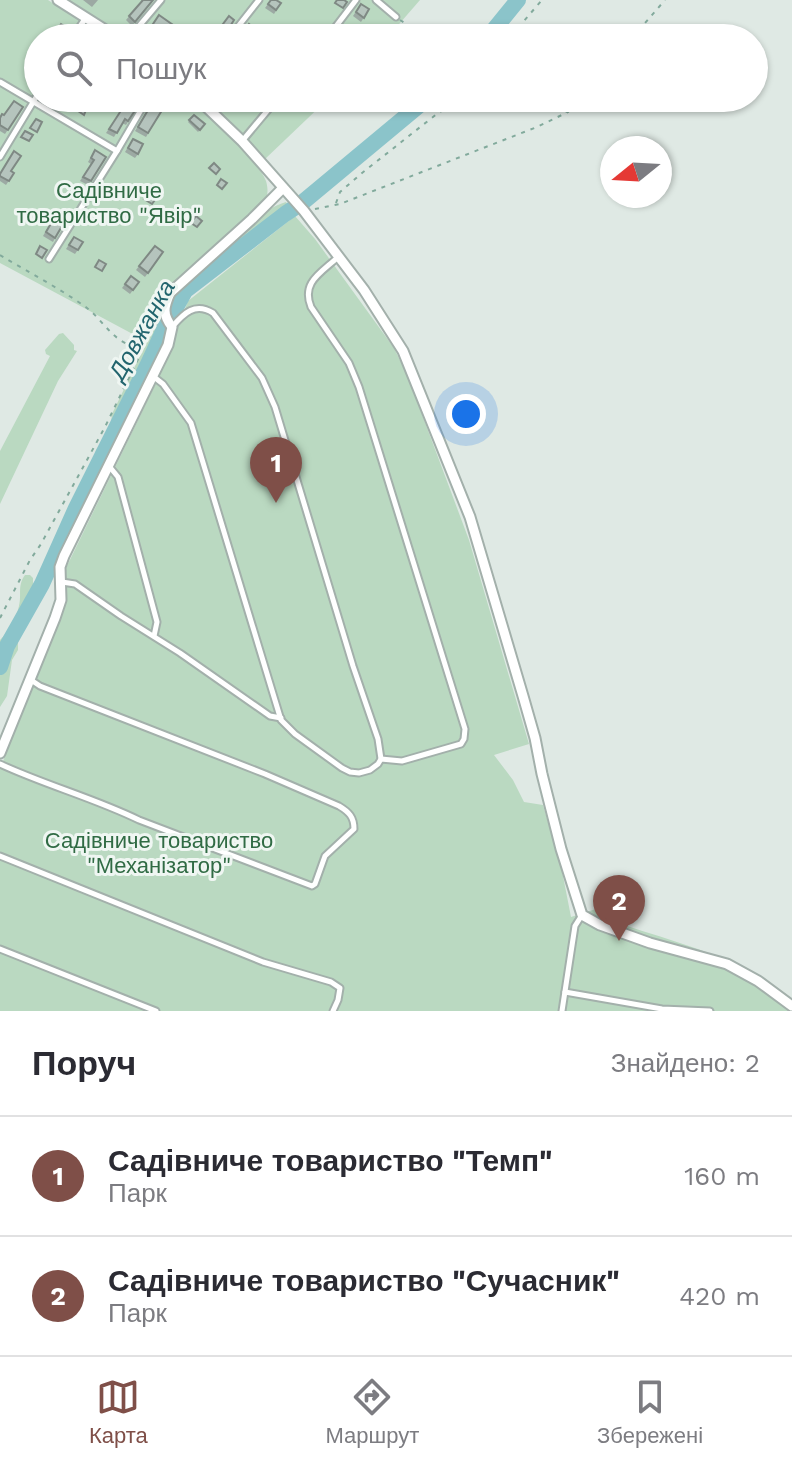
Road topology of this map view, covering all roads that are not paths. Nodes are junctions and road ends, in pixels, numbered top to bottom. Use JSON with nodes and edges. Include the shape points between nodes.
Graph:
{"nodes":[{"id":1,"x":161,"y":0,"type":"edge"},
{"id":2,"x":259,"y":0,"type":"edge"},
{"id":3,"x":356,"y":0,"type":"edge"},
{"id":4,"x":376,"y":0,"type":"edge"},
{"id":5,"x":62,"y":1,"type":"edge"},
{"id":6,"x":86,"y":17,"type":"junction"},
{"id":7,"x":396,"y":17,"type":"road end"},
{"id":8,"x":81,"y":24,"type":"edge"},
{"id":9,"x":97,"y":24,"type":"edge"},
{"id":10,"x":141,"y":24,"type":"edge"},
{"id":11,"x":240,"y":24,"type":"edge"},
{"id":12,"x":338,"y":24,"type":"edge"},
{"id":13,"x":0,"y":82,"type":"edge"},
{"id":14,"x":24,"y":97,"type":"edge"},
{"id":15,"x":27,"y":112,"type":"edge"},
{"id":16,"x":50,"y":112,"type":"edge"},
{"id":17,"x":140,"y":112,"type":"edge"},
{"id":18,"x":212,"y":112,"type":"edge"},
{"id":19,"x":266,"y":112,"type":"edge"},
{"id":20,"x":242,"y":141,"type":"junction"},
{"id":21,"x":117,"y":151,"type":"junction"},
{"id":22,"x":0,"y":157,"type":"edge"},
{"id":23,"x":283,"y":188,"type":"junction"},
{"id":24,"x":338,"y":257,"type":"junction"},
{"id":25,"x":49,"y":259,"type":"dead end"},
{"id":26,"x":168,"y":321,"type":"junction"},
{"id":27,"x":153,"y":376,"type":"junction"},
{"id":28,"x":109,"y":466,"type":"junction"},
{"id":29,"x":62,"y":582,"type":"junction"},
{"id":30,"x":154,"y":636,"type":"junction"},
{"id":31,"x":30,"y":679,"type":"junction"},
{"id":32,"x":281,"y":718,"type":"junction"},
{"id":33,"x":0,"y":753,"type":"edge"},
{"id":34,"x":381,"y":759,"type":"junction"},
{"id":35,"x":0,"y":764,"type":"edge"},
{"id":36,"x":0,"y":856,"type":"edge"},
{"id":37,"x":582,"y":915,"type":"junction"},
{"id":38,"x":0,"y":949,"type":"edge"},
{"id":39,"x":565,"y":992,"type":"junction"},
{"id":40,"x":792,"y":1006,"type":"edge"},
{"id":41,"x":156,"y":1011,"type":"edge"},
{"id":42,"x":333,"y":1011,"type":"edge"},
{"id":43,"x":562,"y":1011,"type":"edge"},
{"id":44,"x":710,"y":1011,"type":"edge"}],
"edges":[{"from":1,"to":10,"type":"lane"},
{"from":2,"to":11,"type":"lane"},
{"from":3,"to":12,"type":"lane"},
{"from":4,"to":7,"type":"lane"},
{"from":5,"to":6,"type":"street"},
{"from":6,"to":8,"type":"lane"},
{"from":6,"to":9,"type":"street"},
{"from":13,"to":14,"type":"lane"},
{"from":15,"to":22,"type":"lane"},
{"from":16,"to":21,"type":"lane"},
{"from":17,"to":21,"type":"lane"},
{"from":18,"to":20,"type":"street"},
{"from":19,"to":20,"type":"lane"},
{"from":20,"to":23,"type":"street"},
{"from":21,"to":25,"type":"lane"},
{"from":23,"to":24,"type":"street"},
{"from":23,"to":26,"type":"street","via":[[170,293],[164,307]]},
{"from":24,"to":34,"type":"lane","via":[[312,280],[308,299],[359,387],[465,729],[461,744],[402,761]]},
{"from":24,"to":37,"type":"street","via":[[403,351],[465,505]]},
{"from":26,"to":27,"type":"street","via":[[168,345]]},
{"from":26,"to":34,"type":"lane","via":[[194,308],[213,313],[268,388]]},
{"from":27,"to":28,"type":"street"},
{"from":27,"to":32,"type":"lane","via":[[191,423]]},
{"from":28,"to":29,"type":"street","via":[[64,556]]},
{"from":28,"to":30,"type":"lane","via":[[118,477],[157,622]]},
{"from":29,"to":30,"type":"lane","via":[[75,584]]},
{"from":29,"to":31,"type":"street","via":[[61,600]]},
{"from":30,"to":32,"type":"lane","via":[[270,716]]},
{"from":31,"to":33,"type":"street"},
{"from":31,"to":35,"type":"lane","via":[[339,806],[354,819],[354,829],[325,856],[312,886]]},
{"from":32,"to":34,"type":"lane","via":[[350,772],[370,770]]},
{"from":36,"to":42,"type":"lane","via":[[263,962],[331,982],[340,988]]},
{"from":37,"to":39,"type":"lane","via":[[575,926]]},
{"from":37,"to":40,"type":"street","via":[[650,943],[727,964]]},
{"from":38,"to":41,"type":"lane"},
{"from":39,"to":43,"type":"lane"},
{"from":39,"to":44,"type":"lane","via":[[662,1009]]}]}
